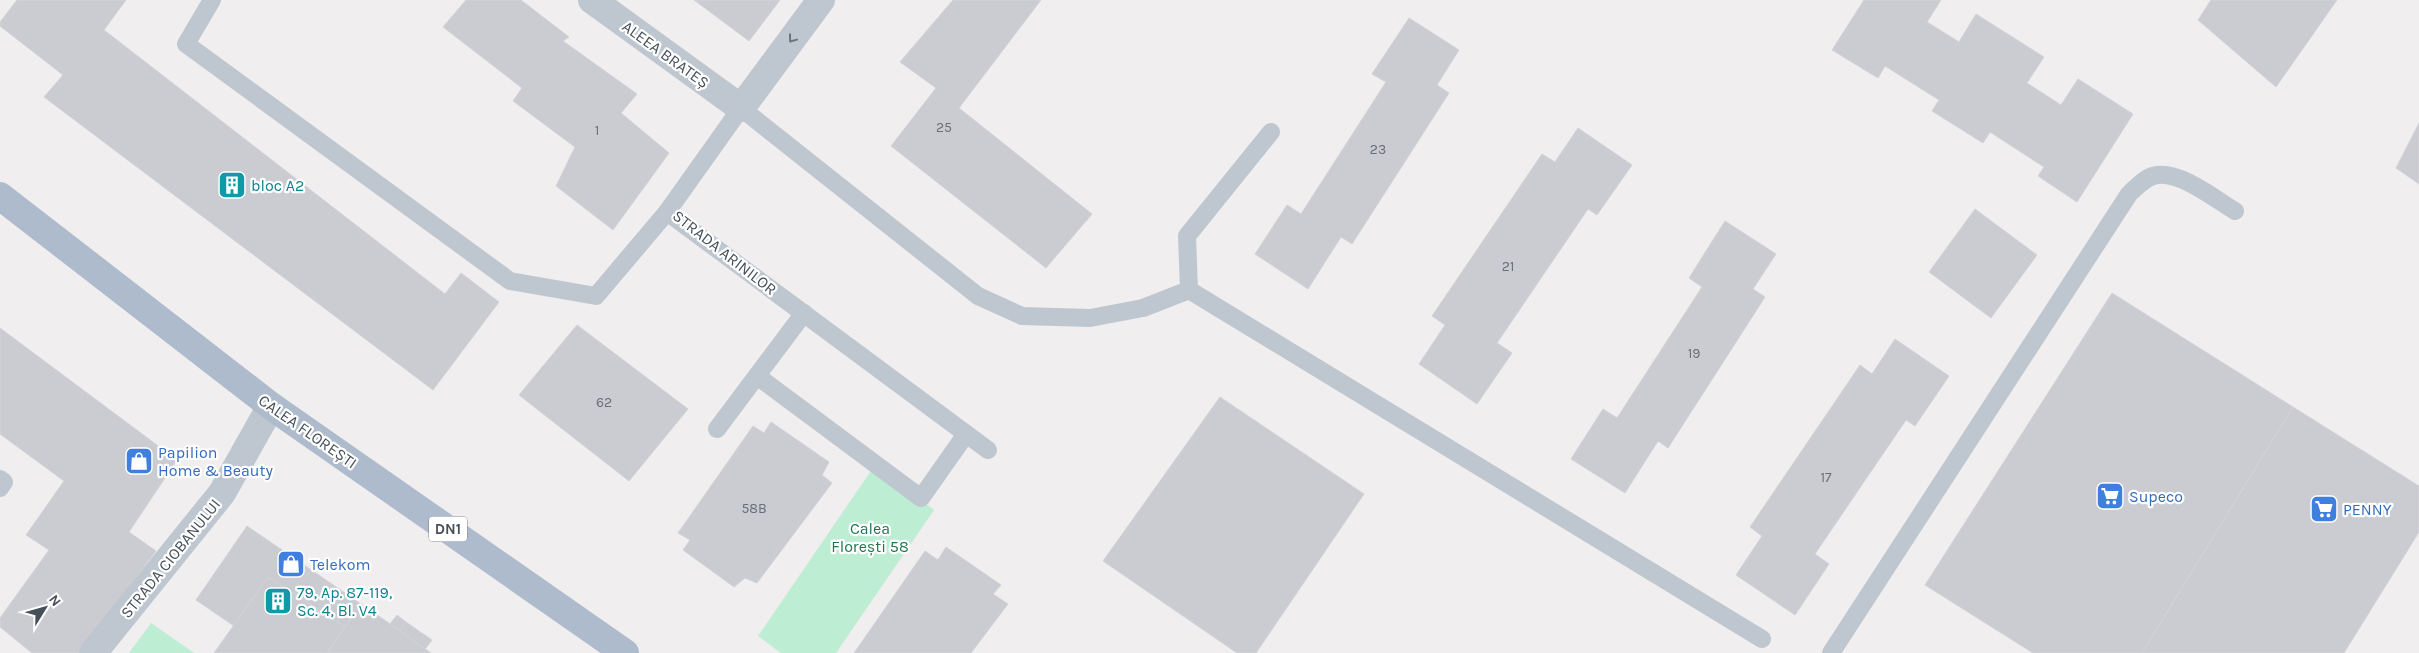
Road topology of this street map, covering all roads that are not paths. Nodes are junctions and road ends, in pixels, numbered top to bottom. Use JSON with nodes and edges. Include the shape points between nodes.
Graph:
{"nodes":[{"id":1,"x":212,"y":0,"type":"edge"},
{"id":2,"x":592,"y":0,"type":"edge"},
{"id":3,"x":821,"y":0,"type":"edge"},
{"id":4,"x":741,"y":108,"type":"junction"},
{"id":5,"x":1271,"y":132,"type":"dead end"},
{"id":6,"x":0,"y":196,"type":"edge"},
{"id":7,"x":2235,"y":211,"type":"dead end"},
{"id":8,"x":668,"y":212,"type":"junction"},
{"id":9,"x":1189,"y":290,"type":"junction"},
{"id":10,"x":804,"y":313,"type":"junction"},
{"id":11,"x":757,"y":376,"type":"junction"},
{"id":12,"x":271,"y":406,"type":"junction"},
{"id":13,"x":717,"y":429,"type":"dead end"},
{"id":14,"x":966,"y":434,"type":"junction"},
{"id":15,"x":988,"y":450,"type":"dead end"},
{"id":16,"x":0,"y":479,"type":"edge"},
{"id":17,"x":0,"y":488,"type":"edge"},
{"id":18,"x":1762,"y":639,"type":"dead end"},
{"id":19,"x":93,"y":653,"type":"edge"},
{"id":20,"x":625,"y":653,"type":"edge"},
{"id":21,"x":1831,"y":653,"type":"edge"}],
"edges":[{"from":1,"to":8,"type":"lane","via":[[186,44],[510,281],[596,296]]},
{"from":2,"to":4,"type":"street","name":"ALEEA BRATEȘ"},
{"from":3,"to":4,"type":"street","name":"STRADA ARINILOR","one_way":true},
{"from":4,"to":8,"type":"lane","name":"STRADA ARINILOR"},
{"from":4,"to":9,"type":"lane","via":[[978,296],[1022,316],[1090,318],[1143,308]]},
{"from":5,"to":9,"type":"lane","via":[[1187,236]]},
{"from":6,"to":12,"type":"main road","name":"CALEA FLOREȘTI","number":"DN1"},
{"from":7,"to":21,"type":"lane","via":[[2183,179],[2157,175],[2142,181],[2129,194]]},
{"from":8,"to":10,"type":"lane","name":"STRADA ARINILOR"},
{"from":9,"to":18,"type":"lane"},
{"from":10,"to":11,"type":"lane"},
{"from":10,"to":14,"type":"lane","name":"STRADA ARINILOR"},
{"from":11,"to":13,"type":"lane"},
{"from":11,"to":14,"type":"lane","via":[[921,498]]},
{"from":12,"to":19,"type":"street","name":"STRADA CIOBANULUI","via":[[222,493]]},
{"from":12,"to":20,"type":"main road","name":"CALEA FLOREȘTI","number":"DN1"},
{"from":14,"to":15,"type":"lane","name":"STRADA ARINILOR"},
{"from":16,"to":17,"type":"lane","via":[[4,482]]}]}
